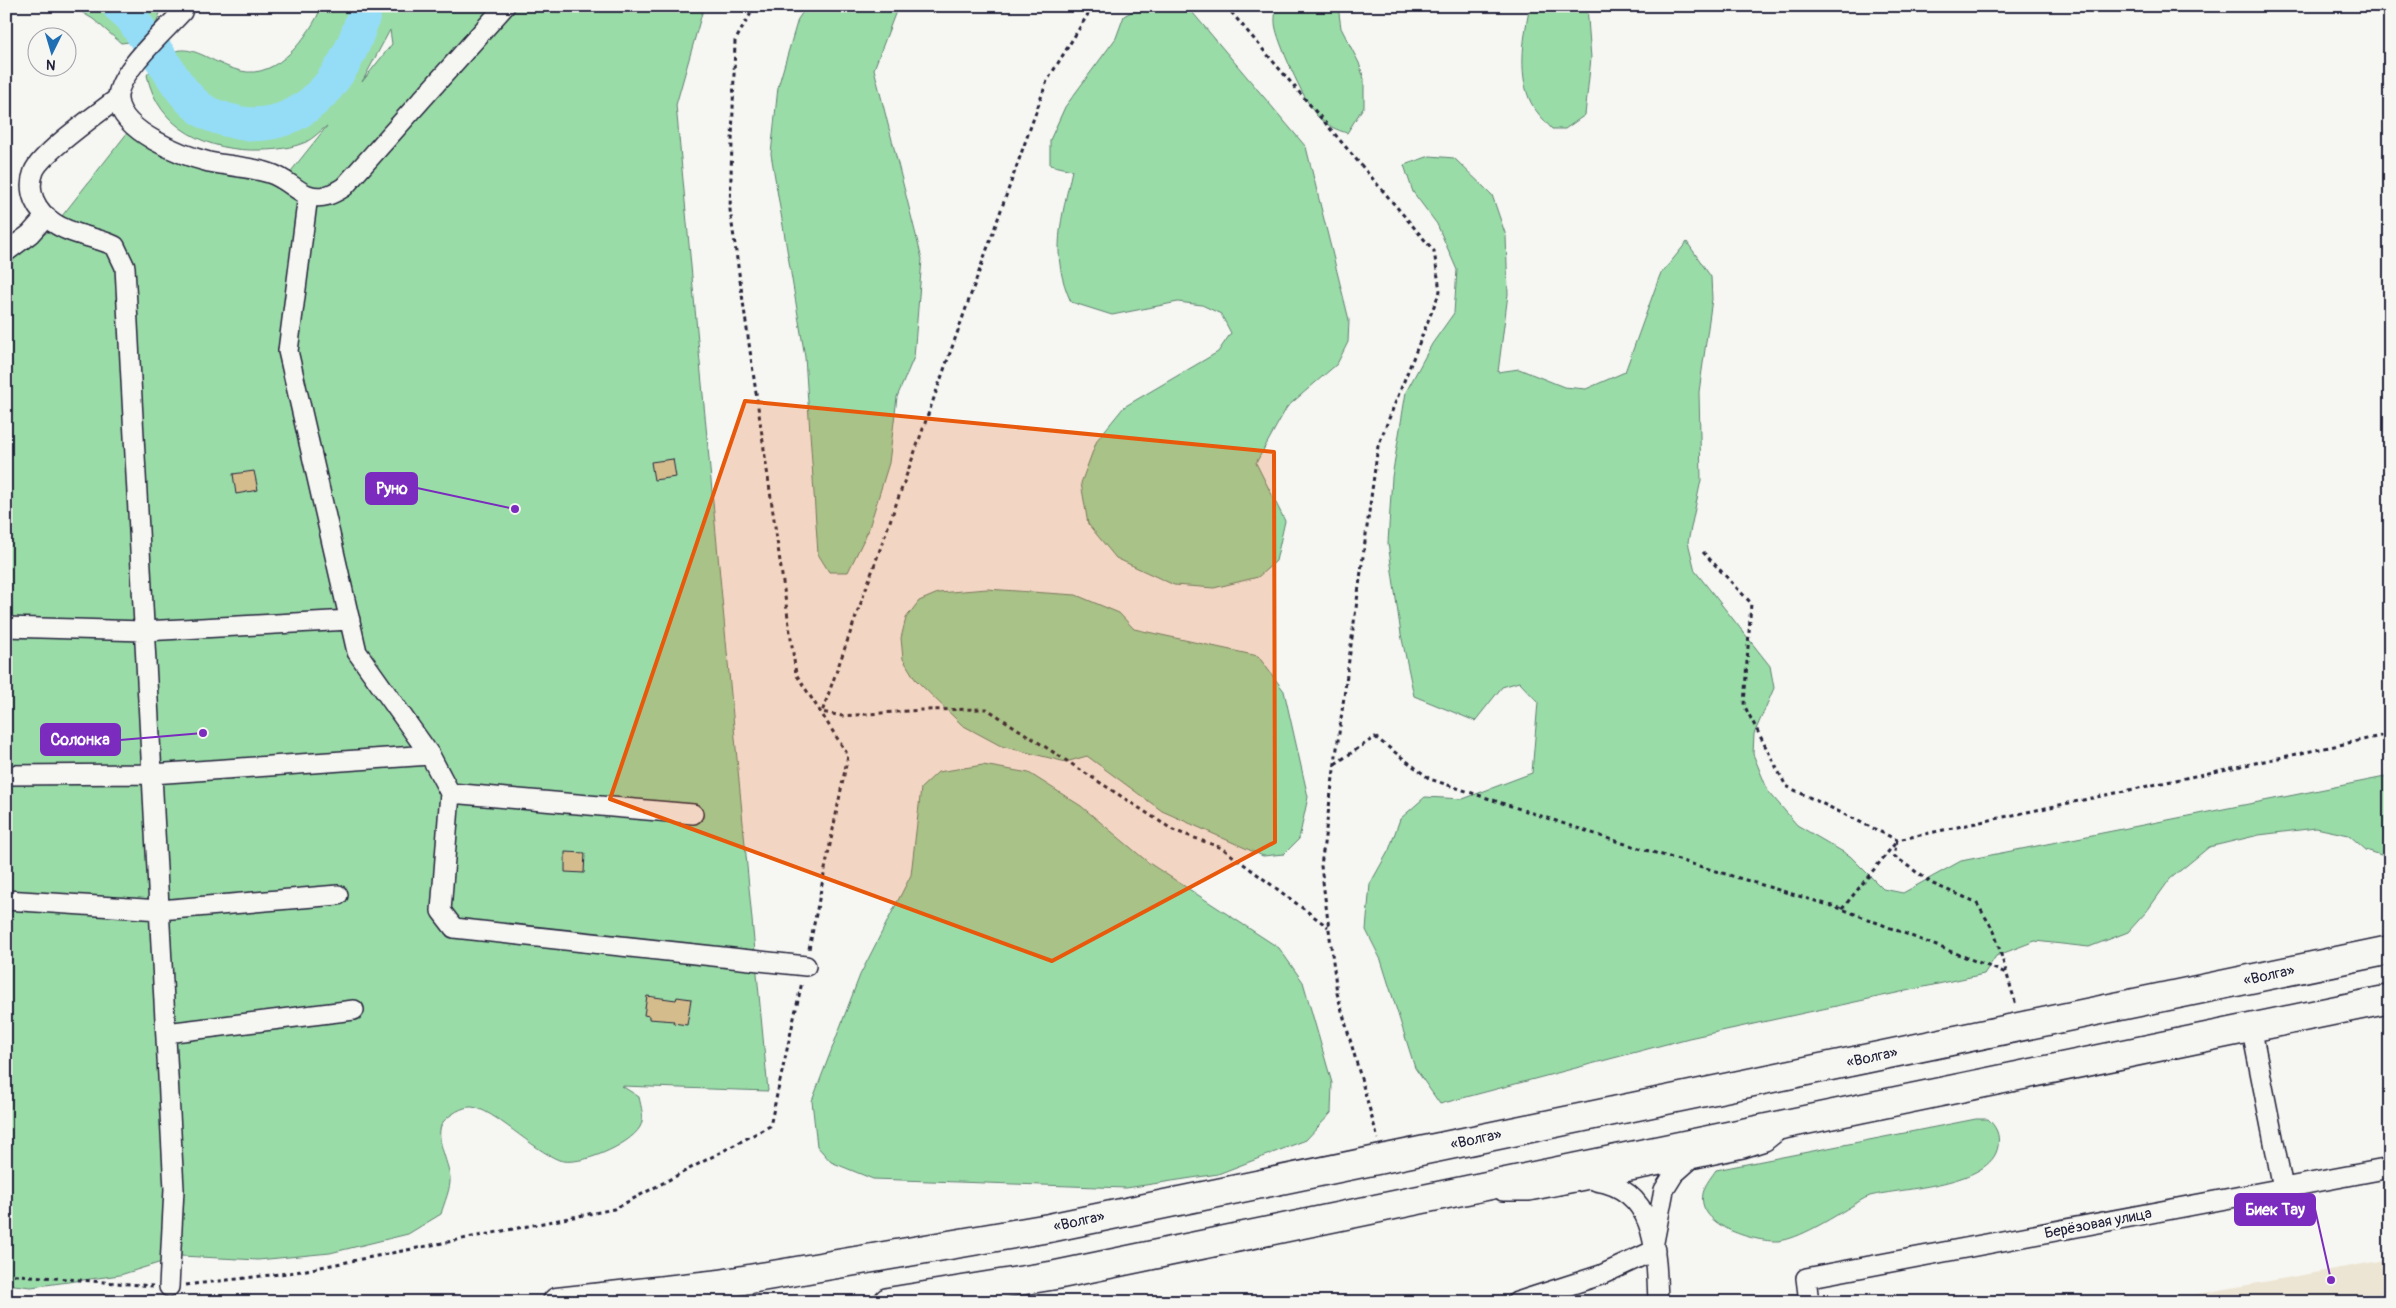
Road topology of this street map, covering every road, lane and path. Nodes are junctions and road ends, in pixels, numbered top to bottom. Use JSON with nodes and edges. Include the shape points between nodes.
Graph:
{"nodes":[{"id":1,"x":184,"y":6,"type":"edge"},
{"id":2,"x":505,"y":6,"type":"edge"},
{"id":3,"x":754,"y":6,"type":"edge"},
{"id":4,"x":1093,"y":6,"type":"edge"},
{"id":5,"x":1226,"y":6,"type":"edge"},
{"id":6,"x":118,"y":98,"type":"junction"},
{"id":7,"x":308,"y":195,"type":"junction"},
{"id":8,"x":46,"y":216,"type":"junction"},
{"id":9,"x":6,"y":252,"type":"edge"},
{"id":10,"x":1703,"y":552,"type":"dead end"},
{"id":11,"x":350,"y":620,"type":"junction"},
{"id":12,"x":6,"y":628,"type":"edge"},
{"id":13,"x":144,"y":631,"type":"junction"},
{"id":14,"x":822,"y":712,"type":"junction"},
{"id":15,"x":2390,"y":734,"type":"edge"},
{"id":16,"x":430,"y":755,"type":"junction"},
{"id":17,"x":1335,"y":765,"type":"junction"},
{"id":18,"x":152,"y":774,"type":"junction"},
{"id":19,"x":6,"y":775,"type":"edge"},
{"id":20,"x":450,"y":793,"type":"junction"},
{"id":21,"x":693,"y":814,"type":"dead end"},
{"id":22,"x":1897,"y":840,"type":"junction"},
{"id":23,"x":338,"y":895,"type":"dead end"},
{"id":24,"x":6,"y":900,"type":"edge"},
{"id":25,"x":1842,"y":909,"type":"junction"},
{"id":26,"x":160,"y":910,"type":"junction"},
{"id":27,"x":1328,"y":927,"type":"junction"},
{"id":28,"x":2390,"y":950,"type":"edge"},
{"id":29,"x":806,"y":966,"type":"junction"},
{"id":30,"x":2006,"y":973,"type":"junction"},
{"id":31,"x":2390,"y":998,"type":"edge"},
{"id":32,"x":354,"y":1010,"type":"dead end"},
{"id":33,"x":2022,"y":1026,"type":"junction"},
{"id":34,"x":2251,"y":1026,"type":"junction"},
{"id":35,"x":166,"y":1033,"type":"junction"},
{"id":36,"x":1792,"y":1122,"type":"junction"},
{"id":37,"x":1384,"y":1158,"type":"junction"},
{"id":38,"x":1691,"y":1159,"type":"junction"},
{"id":39,"x":2390,"y":1168,"type":"edge"},
{"id":40,"x":1590,"y":1180,"type":"junction"},
{"id":41,"x":1472,"y":1188,"type":"junction"},
{"id":42,"x":2283,"y":1188,"type":"junction"},
{"id":43,"x":1654,"y":1246,"type":"junction"},
{"id":44,"x":6,"y":1274,"type":"edge"},
{"id":45,"x":169,"y":1287,"type":"junction"},
{"id":46,"x":557,"y":1302,"type":"edge"},
{"id":47,"x":888,"y":1302,"type":"edge"},
{"id":48,"x":1516,"y":1302,"type":"edge"},
{"id":49,"x":1658,"y":1302,"type":"edge"},
{"id":50,"x":1809,"y":1302,"type":"edge"}],
"edges":[{"from":1,"to":6,"type":"street","via":[[131,68],[120,85]]},
{"from":2,"to":7,"type":"street","via":[[344,187],[324,197]]},
{"from":3,"to":14,"type":"path","via":[[735,41],[730,210],[796,674]]},
{"from":4,"to":14,"type":"path","via":[[1047,81]]},
{"from":5,"to":17,"type":"path","via":[[1434,251],[1439,283],[1440,291],[1378,446]]},
{"from":6,"to":7,"type":"street","via":[[120,111],[126,119],[168,148],[207,161],[282,177]]},
{"from":6,"to":8,"type":"street","via":[[46,155],[34,170],[34,204]]},
{"from":7,"to":11,"type":"street","via":[[288,350]]},
{"from":8,"to":9,"type":"street","via":[[30,234]]},
{"from":8,"to":13,"type":"street","via":[[55,224],[115,246],[125,268]]},
{"from":10,"to":22,"type":"path","via":[[1751,603],[1744,705],[1786,786]]},
{"from":11,"to":13,"type":"street"},
{"from":11,"to":16,"type":"street","via":[[357,652]]},
{"from":12,"to":13,"type":"street"},
{"from":13,"to":18,"type":"street"},
{"from":14,"to":27,"type":"path","via":[[842,716],[987,709],[1173,830],[1222,848]]},
{"from":14,"to":29,"type":"path","via":[[848,755]]},
{"from":15,"to":22,"type":"path"},
{"from":16,"to":18,"type":"street"},
{"from":16,"to":20,"type":"street"},
{"from":17,"to":25,"type":"path","via":[[1375,737],[1430,779],[1619,842]]},
{"from":17,"to":27,"type":"path","via":[[1321,866]]},
{"from":18,"to":19,"type":"street"},
{"from":18,"to":26,"type":"street"},
{"from":20,"to":21,"type":"street"},
{"from":20,"to":29,"type":"street","via":[[441,911],[454,928]]},
{"from":22,"to":25,"type":"path"},
{"from":22,"to":30,"type":"path","via":[[1894,856],[1933,884],[1976,902],[1994,931]]},
{"from":23,"to":26,"type":"street"},
{"from":24,"to":26,"type":"street"},
{"from":25,"to":30,"type":"path"},
{"from":26,"to":35,"type":"street"},
{"from":27,"to":37,"type":"path","via":[[1336,993]]},
{"from":28,"to":33,"type":"highway","name":"«Волга»"},
{"from":29,"to":45,"type":"path","via":[[770,1126],[614,1209],[296,1272]]},
{"from":30,"to":33,"type":"path"},
{"from":31,"to":34,"type":"highway"},
{"from":32,"to":35,"type":"street"},
{"from":33,"to":37,"type":"highway","name":"«Волга»"},
{"from":34,"to":36,"type":"highway"},
{"from":34,"to":42,"type":"street"},
{"from":35,"to":45,"type":"street","via":[[174,1189]]},
{"from":36,"to":38,"type":"street","via":[[1765,1141]]},
{"from":36,"to":41,"type":"highway"},
{"from":37,"to":46,"type":"highway","name":"«Волга»","via":[[1030,1231],[720,1284]]},
{"from":38,"to":40,"type":"street"},
{"from":38,"to":43,"type":"street","via":[[1674,1174],[1664,1190]]},
{"from":39,"to":42,"type":"street","name":"Берёзовая улица"},
{"from":40,"to":41,"type":"street","via":[[1529,1191]]},
{"from":40,"to":43,"type":"street","via":[[1614,1184],[1630,1193],[1643,1212]]},
{"from":41,"to":47,"type":"highway","via":[[1056,1275]]},
{"from":42,"to":50,"type":"street","name":"Берёзовая улица","via":[[1806,1278]]},
{"from":43,"to":48,"type":"street","via":[[1601,1275]]},
{"from":43,"to":49,"type":"street"},
{"from":44,"to":45,"type":"path"}]}
